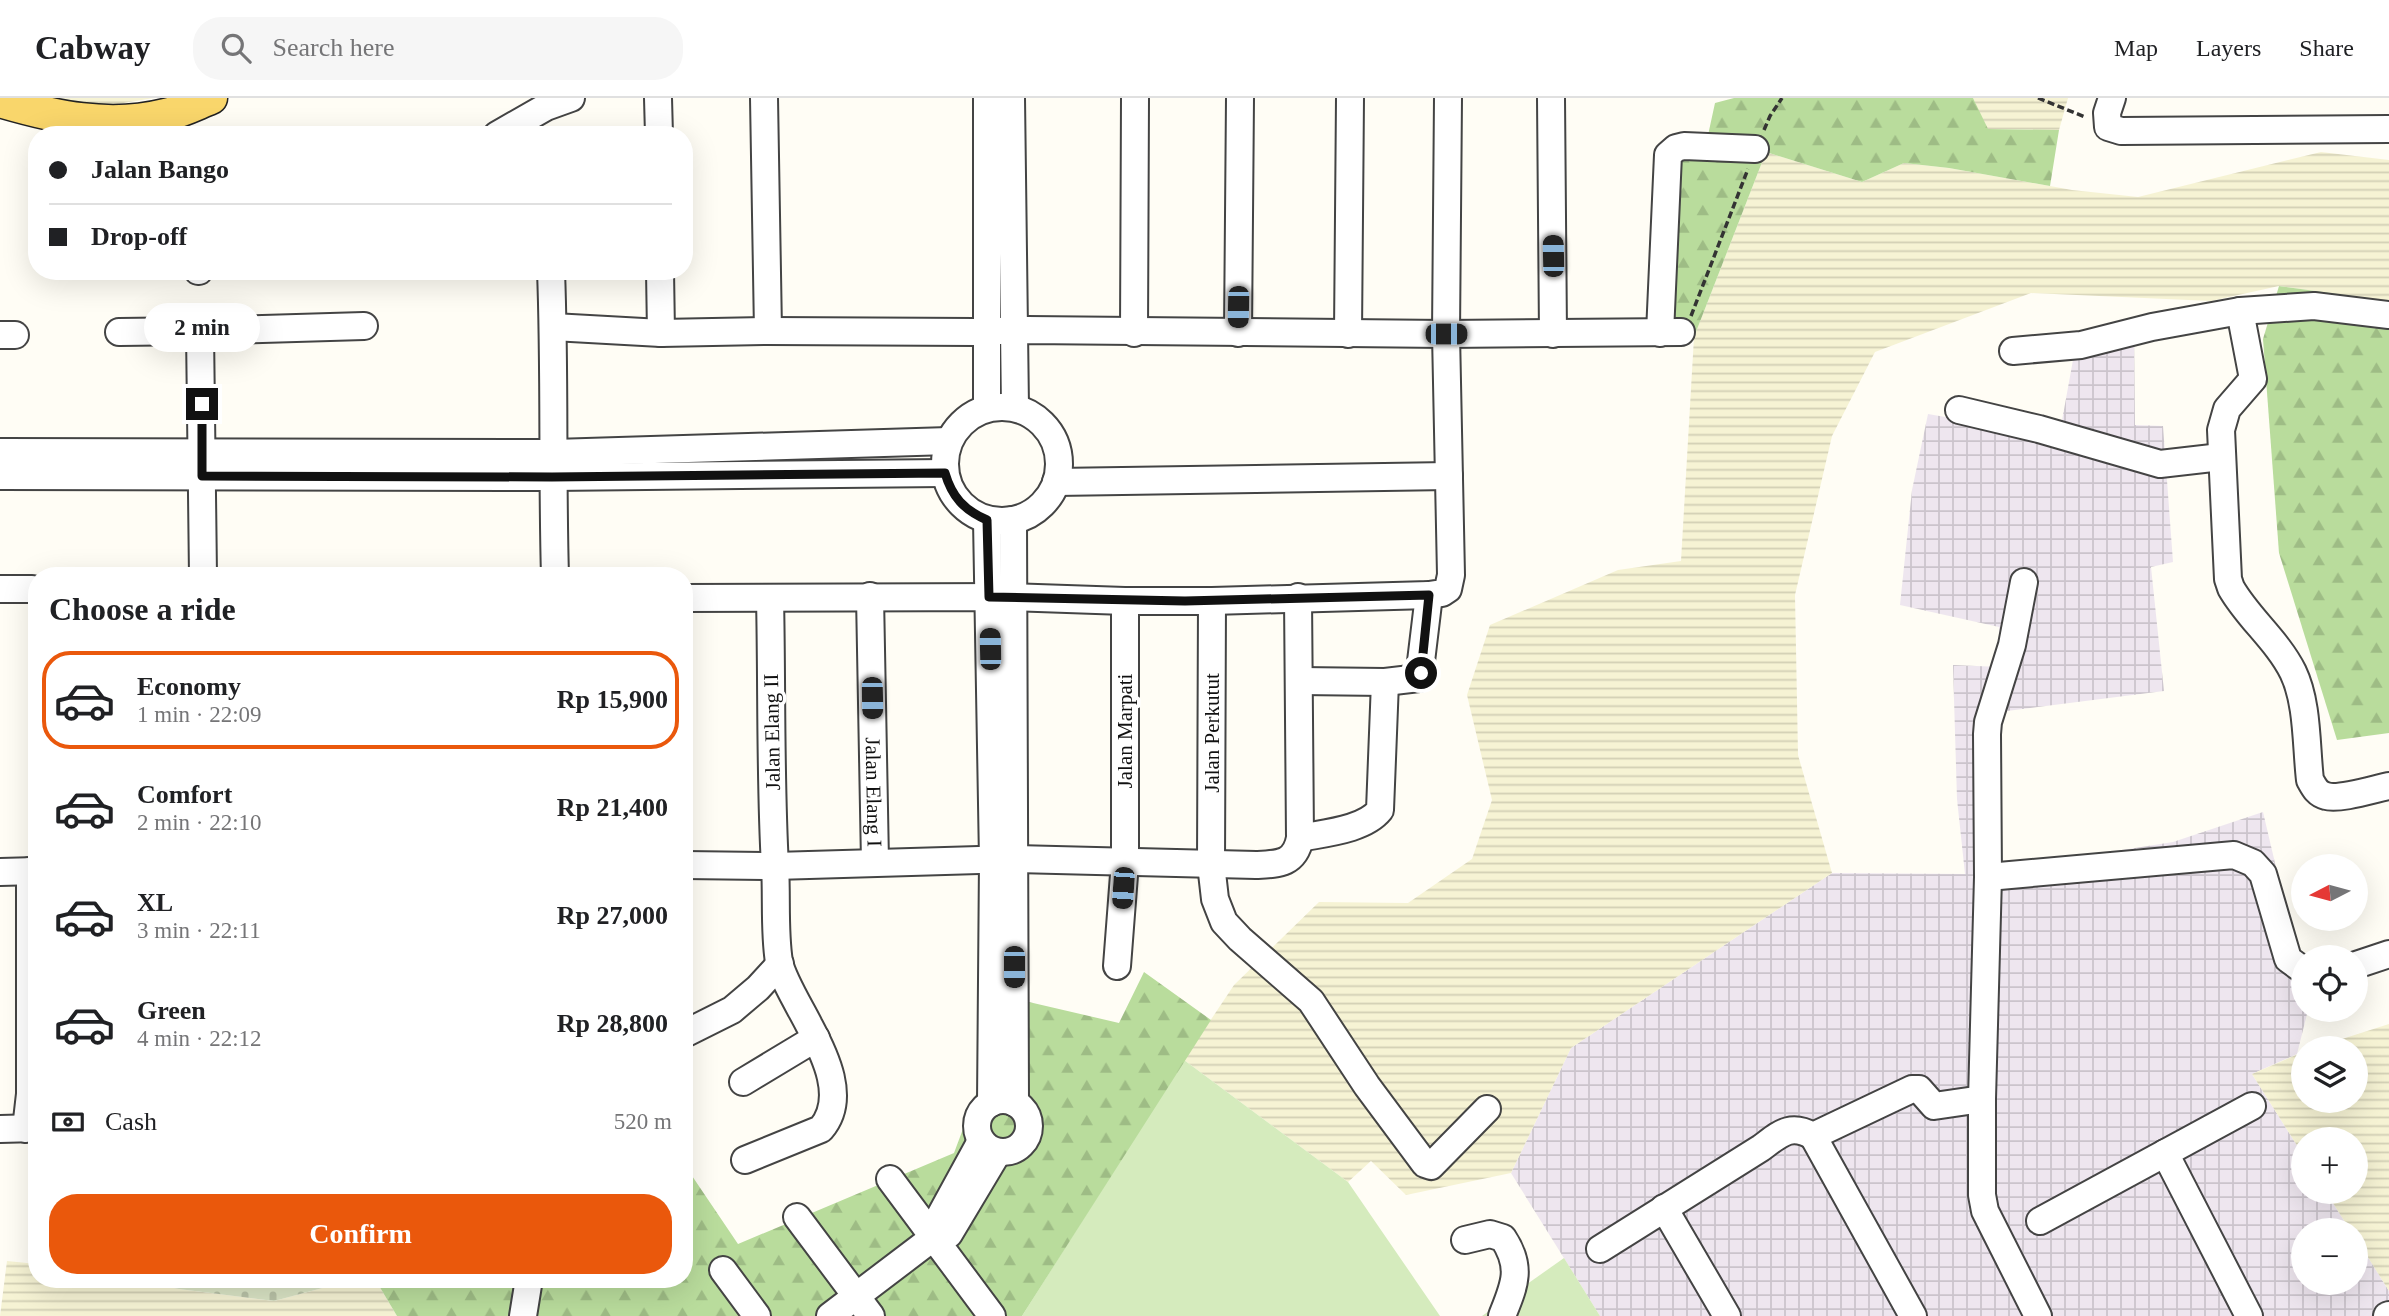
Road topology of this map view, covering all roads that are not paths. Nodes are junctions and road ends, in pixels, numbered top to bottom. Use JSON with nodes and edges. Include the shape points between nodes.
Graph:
{"nodes":[{"id":1,"x":211,"y":98,"type":"edge"},
{"id":2,"x":571,"y":98,"type":"edge"},
{"id":3,"x":658,"y":98,"type":"edge"},
{"id":4,"x":764,"y":98,"type":"edge"},
{"id":5,"x":987,"y":98,"type":"edge"},
{"id":6,"x":1011,"y":98,"type":"edge"},
{"id":7,"x":1135,"y":98,"type":"edge"},
{"id":8,"x":1240,"y":98,"type":"edge"},
{"id":9,"x":1350,"y":98,"type":"edge"},
{"id":10,"x":1448,"y":98,"type":"edge"},
{"id":11,"x":1551,"y":98,"type":"edge"},
{"id":12,"x":2112,"y":98,"type":"edge"},
{"id":13,"x":0,"y":101,"type":"edge"},
{"id":14,"x":546,"y":107,"type":"junction"},
{"id":15,"x":168,"y":125,"type":"edge"},
{"id":16,"x":512,"y":126,"type":"edge"},
{"id":17,"x":546,"y":126,"type":"edge"},
{"id":18,"x":659,"y":126,"type":"edge"},
{"id":19,"x":2389,"y":129,"type":"edge"},
{"id":20,"x":1755,"y":149,"type":"road end"},
{"id":21,"x":551,"y":280,"type":"edge"},
{"id":22,"x":660,"y":280,"type":"edge"},
{"id":23,"x":2239,"y":311,"type":"junction"},
{"id":24,"x":2389,"y":314,"type":"edge"},
{"id":25,"x":364,"y":326,"type":"dead end"},
{"id":26,"x":553,"y":327,"type":"junction"},
{"id":27,"x":200,"y":331,"type":"junction"},
{"id":28,"x":768,"y":331,"type":"junction"},
{"id":29,"x":119,"y":332,"type":"dead end"},
{"id":30,"x":1001,"y":332,"type":"junction"},
{"id":31,"x":1134,"y":332,"type":"junction"},
{"id":32,"x":661,"y":333,"type":"junction"},
{"id":33,"x":1238,"y":333,"type":"junction"},
{"id":34,"x":1348,"y":334,"type":"junction"},
{"id":35,"x":1446,"y":334,"type":"junction"},
{"id":36,"x":1553,"y":334,"type":"junction"},
{"id":37,"x":2013,"y":351,"type":"dead end"},
{"id":38,"x":988,"y":408,"type":"junction"},
{"id":39,"x":1015,"y":408,"type":"junction"},
{"id":40,"x":1959,"y":410,"type":"dead end"},
{"id":41,"x":949,"y":442,"type":"junction"},
{"id":42,"x":0,"y":452,"type":"edge"},
{"id":43,"x":2221,"y":457,"type":"junction"},
{"id":44,"x":203,"y":464,"type":"junction"},
{"id":45,"x":553,"y":465,"type":"junction"},
{"id":46,"x":945,"y":473,"type":"junction"},
{"id":47,"x":0,"y":476,"type":"edge"},
{"id":48,"x":1449,"y":476,"type":"junction"},
{"id":49,"x":1056,"y":482,"type":"junction"},
{"id":50,"x":1000,"y":520,"type":"junction"},
{"id":51,"x":203,"y":567,"type":"edge"},
{"id":52,"x":555,"y":567,"type":"edge"},
{"id":53,"x":2024,"y":582,"type":"dead end"},
{"id":54,"x":0,"y":589,"type":"edge"},
{"id":55,"x":28,"y":589,"type":"edge"},
{"id":56,"x":1429,"y":595,"type":"junction"},
{"id":57,"x":870,"y":596,"type":"junction"},
{"id":58,"x":1001,"y":597,"type":"junction"},
{"id":59,"x":1298,"y":597,"type":"junction"},
{"id":60,"x":693,"y":598,"type":"edge"},
{"id":61,"x":770,"y":598,"type":"junction"},
{"id":62,"x":1125,"y":601,"type":"junction"},
{"id":63,"x":1213,"y":601,"type":"junction"},
{"id":64,"x":1300,"y":681,"type":"junction"},
{"id":65,"x":1385,"y":682,"type":"junction"},
{"id":66,"x":2389,"y":786,"type":"edge"},
{"id":67,"x":1300,"y":838,"type":"junction"},
{"id":68,"x":1003,"y":860,"type":"junction"},
{"id":69,"x":875,"y":862,"type":"junction"},
{"id":70,"x":1125,"y":862,"type":"junction"},
{"id":71,"x":1211,"y":864,"type":"junction"},
{"id":72,"x":693,"y":865,"type":"edge"},
{"id":73,"x":775,"y":866,"type":"junction"},
{"id":74,"x":28,"y":871,"type":"edge"},
{"id":75,"x":0,"y":872,"type":"edge"},
{"id":76,"x":1988,"y":877,"type":"junction"},
{"id":77,"x":2389,"y":954,"type":"edge"},
{"id":78,"x":2291,"y":961,"type":"edge"},
{"id":79,"x":2368,"y":961,"type":"edge"},
{"id":80,"x":780,"y":964,"type":"junction"},
{"id":81,"x":1117,"y":966,"type":"dead end"},
{"id":82,"x":693,"y":1030,"type":"edge"},
{"id":83,"x":816,"y":1038,"type":"junction"},
{"id":84,"x":743,"y":1082,"type":"dead end"},
{"id":85,"x":1982,"y":1099,"type":"junction"},
{"id":86,"x":1003,"y":1103,"type":"junction"},
{"id":87,"x":2252,"y":1106,"type":"dead end"},
{"id":88,"x":1487,"y":1109,"type":"dead end"},
{"id":89,"x":0,"y":1129,"type":"edge"},
{"id":90,"x":28,"y":1129,"type":"edge"},
{"id":91,"x":1813,"y":1136,"type":"junction"},
{"id":92,"x":990,"y":1147,"type":"junction"},
{"id":93,"x":2165,"y":1153,"type":"junction"},
{"id":94,"x":745,"y":1160,"type":"dead end"},
{"id":95,"x":890,"y":1179,"type":"dead end"},
{"id":96,"x":1664,"y":1208,"type":"junction"},
{"id":97,"x":797,"y":1217,"type":"dead end"},
{"id":98,"x":2040,"y":1221,"type":"dead end"},
{"id":99,"x":934,"y":1237,"type":"junction"},
{"id":100,"x":1465,"y":1240,"type":"dead end"},
{"id":101,"x":1600,"y":1249,"type":"dead end"},
{"id":102,"x":723,"y":1270,"type":"dead end"},
{"id":103,"x":528,"y":1288,"type":"edge"},
{"id":104,"x":864,"y":1306,"type":"edge"},
{"id":105,"x":523,"y":1316,"type":"edge"},
{"id":106,"x":757,"y":1316,"type":"edge"},
{"id":107,"x":830,"y":1316,"type":"edge"},
{"id":108,"x":992,"y":1316,"type":"edge"},
{"id":109,"x":1502,"y":1316,"type":"edge"},
{"id":110,"x":1727,"y":1316,"type":"edge"},
{"id":111,"x":1913,"y":1316,"type":"edge"},
{"id":112,"x":2038,"y":1316,"type":"edge"},
{"id":113,"x":2249,"y":1316,"type":"edge"}],
"edges":[{"from":1,"to":15,"type":"main road"},
{"from":2,"to":14,"type":"street"},
{"from":3,"to":18,"type":"street"},
{"from":4,"to":28,"type":"street"},
{"from":5,"to":30,"type":"street"},
{"from":6,"to":30,"type":"street"},
{"from":7,"to":31,"type":"street"},
{"from":8,"to":33,"type":"street"},
{"from":9,"to":34,"type":"street"},
{"from":10,"to":35,"type":"street"},
{"from":11,"to":36,"type":"street"},
{"from":12,"to":19,"type":"street","via":[[2108,127],[2121,131]]},
{"from":13,"to":15,"type":"main road","via":[[71,119]]},
{"from":14,"to":16,"type":"street"},
{"from":14,"to":17,"type":"street"},
{"from":20,"to":36,"type":"street","via":[[1684,146],[1668,155],[1670,333]]},
{"from":21,"to":26,"type":"street"},
{"from":22,"to":32,"type":"street"},
{"from":23,"to":24,"type":"street","via":[[2314,306]]},
{"from":23,"to":37,"type":"street","via":[[2081,345]]},
{"from":23,"to":43,"type":"street","via":[[2253,379],[2227,410]]},
{"from":25,"to":27,"type":"street"},
{"from":26,"to":32,"type":"street"},
{"from":26,"to":45,"type":"street"},
{"from":27,"to":29,"type":"street"},
{"from":27,"to":44,"type":"street"},
{"from":28,"to":30,"type":"street"},
{"from":28,"to":32,"type":"street"},
{"from":30,"to":31,"type":"street"},
{"from":30,"to":38,"type":"street"},
{"from":30,"to":39,"type":"street"},
{"from":31,"to":33,"type":"street"},
{"from":33,"to":34,"type":"street"},
{"from":34,"to":35,"type":"street"},
{"from":35,"to":36,"type":"street"},
{"from":35,"to":48,"type":"street"},
{"from":38,"to":39,"type":"street"},
{"from":38,"to":41,"type":"street","via":[[964,421]]},
{"from":39,"to":49,"type":"street","via":[[1048,430],[1058,455]]},
{"from":40,"to":43,"type":"street","via":[[2160,464]]},
{"from":41,"to":45,"type":"street"},
{"from":41,"to":46,"type":"street"},
{"from":42,"to":44,"type":"street"},
{"from":43,"to":66,"type":"street","via":[[2228,579],[2235,596],[2293,672],[2310,780],[2318,793],[2330,797]]},
{"from":44,"to":45,"type":"street"},
{"from":44,"to":47,"type":"street"},
{"from":44,"to":51,"type":"street"},
{"from":45,"to":46,"type":"street"},
{"from":45,"to":52,"type":"street"},
{"from":46,"to":50,"type":"street","via":[[964,507]]},
{"from":48,"to":49,"type":"street"},
{"from":48,"to":56,"type":"street","via":[[1450,583],[1442,593]]},
{"from":49,"to":50,"type":"street","via":[[1040,507],[1027,515]]},
{"from":50,"to":58,"type":"street"},
{"from":53,"to":76,"type":"street","via":[[2012,645],[1988,722]]},
{"from":54,"to":55,"type":"street"},
{"from":56,"to":59,"type":"street"},
{"from":56,"to":65,"type":"street","via":[[1419,678]]},
{"from":57,"to":58,"type":"street"},
{"from":57,"to":61,"type":"street"},
{"from":57,"to":69,"type":"street","name":"Jalan Elang I"},
{"from":58,"to":62,"type":"street"},
{"from":58,"to":68,"type":"street"},
{"from":59,"to":63,"type":"street"},
{"from":59,"to":64,"type":"street"},
{"from":60,"to":61,"type":"street"},
{"from":61,"to":73,"type":"street","name":"Jalan Elang II"},
{"from":62,"to":63,"type":"street"},
{"from":62,"to":70,"type":"street","name":"Jalan Marpati"},
{"from":63,"to":71,"type":"street","name":"Jalan Perkutut"},
{"from":64,"to":65,"type":"street"},
{"from":64,"to":67,"type":"street"},
{"from":65,"to":67,"type":"street","via":[[1380,810],[1351,826]]},
{"from":67,"to":71,"type":"street","via":[[1291,858],[1275,864]]},
{"from":68,"to":69,"type":"street"},
{"from":68,"to":70,"type":"street"},
{"from":68,"to":86,"type":"street"},
{"from":69,"to":73,"type":"street"},
{"from":70,"to":71,"type":"street"},
{"from":70,"to":81,"type":"street","name":"Jalan Marpati"},
{"from":71,"to":88,"type":"street","name":"Jalan Perkutut","via":[[1215,899],[1224,922],[1311,1001],[1424,1164],[1431,1166]]},
{"from":72,"to":73,"type":"street"},
{"from":73,"to":80,"type":"street","name":"Jalan Elang II"},
{"from":74,"to":75,"type":"street"},
{"from":76,"to":78,"type":"street","via":[[2234,855],[2253,863],[2263,874]]},
{"from":76,"to":85,"type":"street"},
{"from":77,"to":79,"type":"street"},
{"from":80,"to":82,"type":"street","via":[[732,1010]]},
{"from":80,"to":83,"type":"street"},
{"from":83,"to":84,"type":"street"},
{"from":83,"to":94,"type":"street","via":[[832,1083],[829,1120],[821,1129]]},
{"from":85,"to":91,"type":"street","via":[[1934,1106],[1919,1089],[1912,1089]]},
{"from":85,"to":112,"type":"street","via":[[1985,1211]]},
{"from":86,"to":92,"type":"street","via":[[985,1107],[978,1120],[977,1127]]},
{"from":86,"to":92,"type":"street","via":[[1022,1108],[1029,1122],[1026,1139],[1014,1150]]},
{"from":87,"to":93,"type":"street"},
{"from":89,"to":90,"type":"street"},
{"from":91,"to":96,"type":"street","via":[[1801,1129],[1784,1132]]},
{"from":91,"to":111,"type":"street"},
{"from":92,"to":99,"type":"street","via":[[934,1225]]},
{"from":93,"to":98,"type":"street"},
{"from":93,"to":113,"type":"street"},
{"from":95,"to":99,"type":"street"},
{"from":96,"to":101,"type":"street"},
{"from":96,"to":110,"type":"street"},
{"from":97,"to":104,"type":"street"},
{"from":99,"to":104,"type":"street"},
{"from":99,"to":108,"type":"street"},
{"from":100,"to":109,"type":"street","via":[[1490,1234],[1503,1238],[1512,1251],[1517,1280]]},
{"from":102,"to":106,"type":"street"},
{"from":103,"to":105,"type":"street"},
{"from":104,"to":107,"type":"street"}]}
